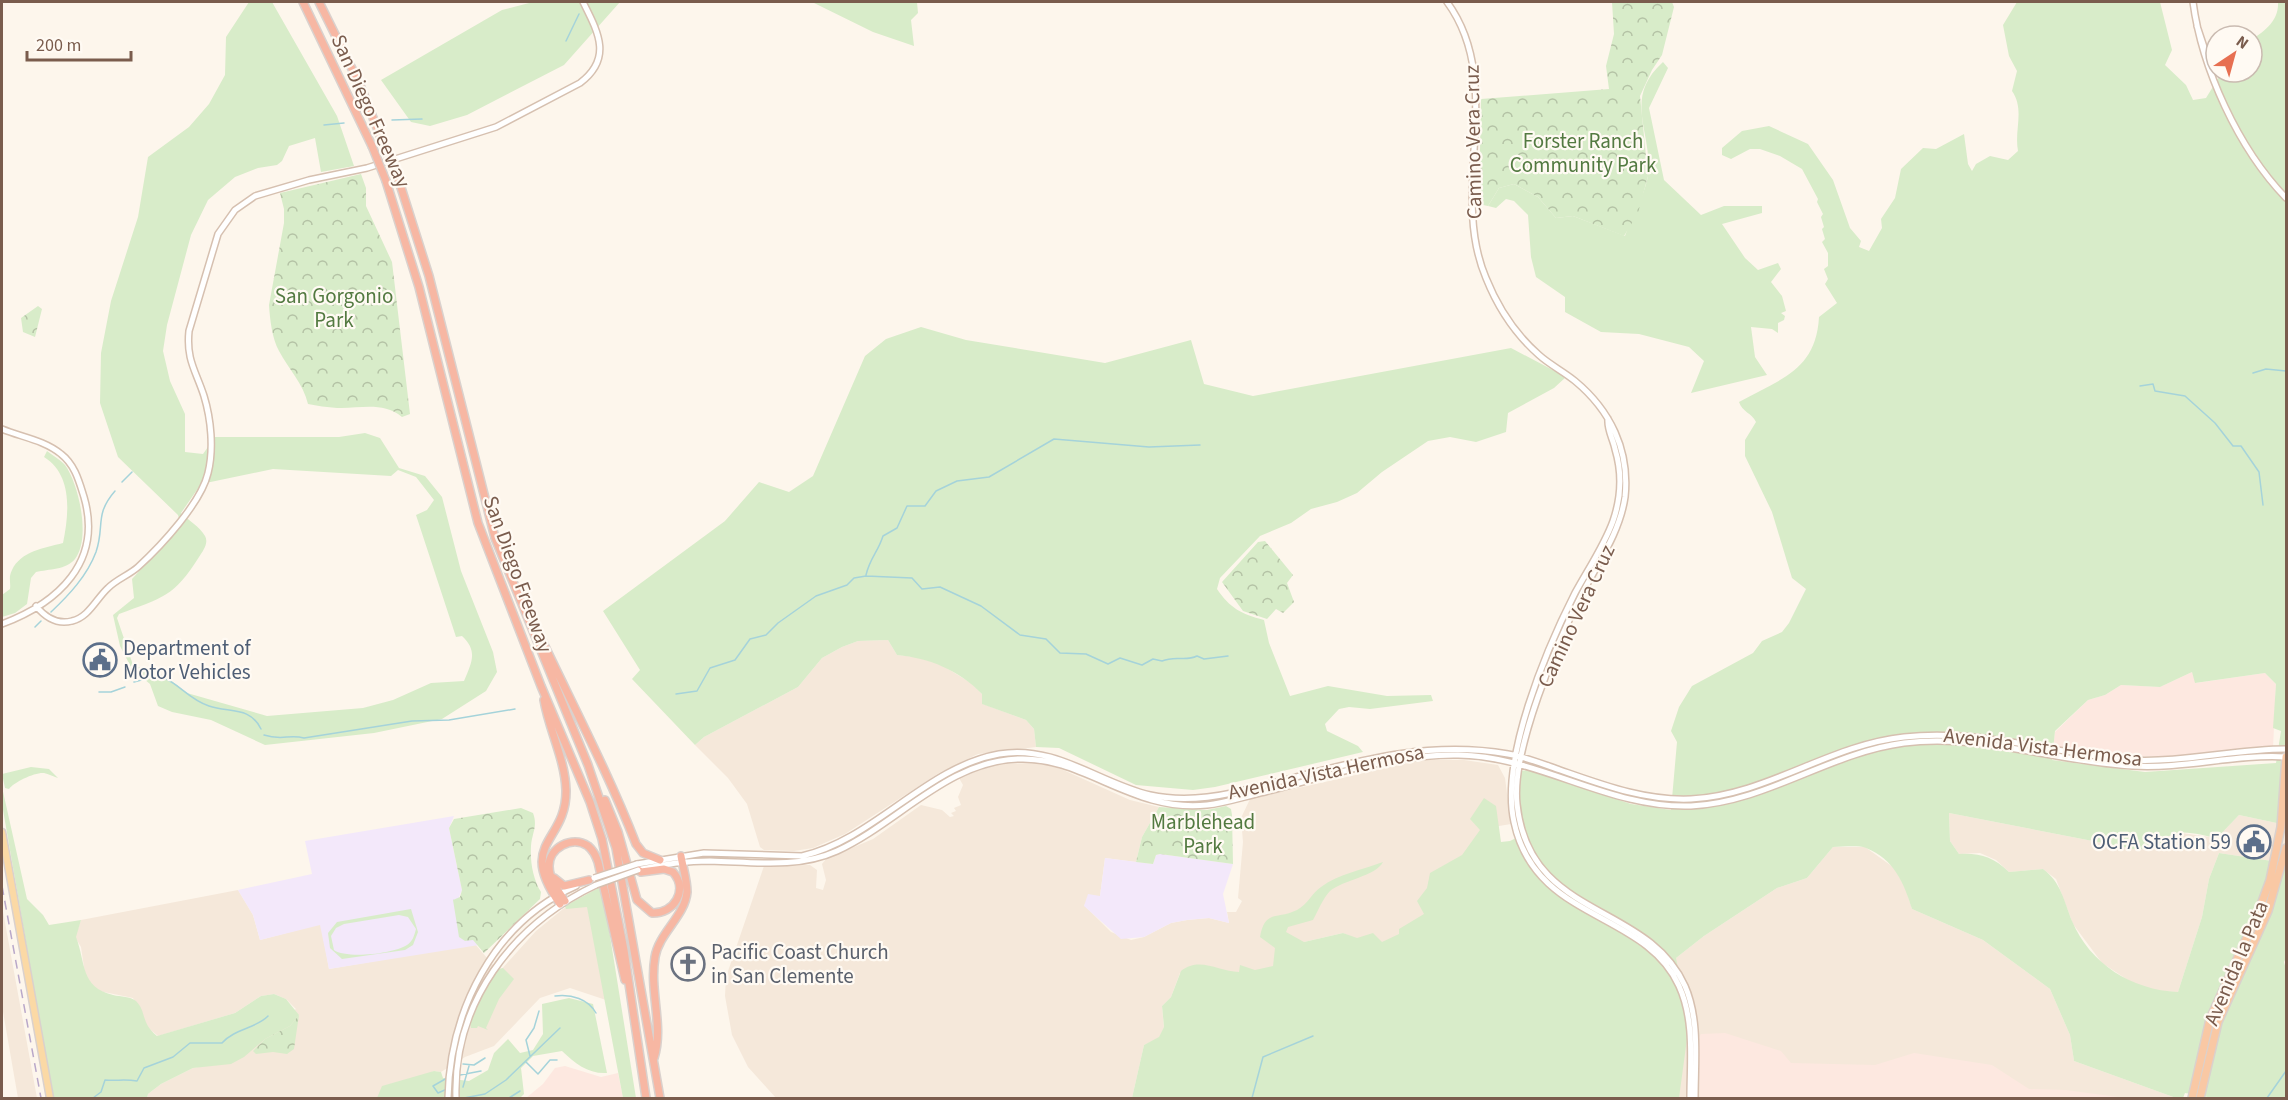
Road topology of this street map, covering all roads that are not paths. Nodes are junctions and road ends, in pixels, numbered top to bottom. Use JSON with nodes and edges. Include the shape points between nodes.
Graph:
{"nodes":[{"id":1,"x":303,"y":2,"type":"edge"},
{"id":2,"x":319,"y":2,"type":"edge"},
{"id":3,"x":583,"y":2,"type":"edge"},
{"id":4,"x":1447,"y":2,"type":"edge"},
{"id":5,"x":2193,"y":2,"type":"edge"},
{"id":6,"x":2286,"y":198,"type":"edge"},
{"id":7,"x":2,"y":429,"type":"edge"},
{"id":8,"x":514,"y":583,"type":"junction"},
{"id":9,"x":36,"y":606,"type":"junction"},
{"id":10,"x":2,"y":624,"type":"edge"},
{"id":11,"x":541,"y":686,"type":"junction"},
{"id":12,"x":2286,"y":749,"type":"edge"},
{"id":13,"x":1519,"y":756,"type":"junction"},
{"id":14,"x":2286,"y":757,"type":"edge"},
{"id":15,"x":1517,"y":763,"type":"junction"},
{"id":16,"x":588,"y":765,"type":"junction"},
{"id":17,"x":2,"y":832,"type":"edge"},
{"id":18,"x":2286,"y":848,"type":"edge"},
{"id":19,"x":660,"y":860,"type":"junction"},
{"id":20,"x":682,"y":860,"type":"junction"},
{"id":21,"x":638,"y":867,"type":"junction"},
{"id":22,"x":551,"y":876,"type":"junction"},
{"id":23,"x":593,"y":881,"type":"junction"},
{"id":24,"x":557,"y":895,"type":"junction"},
{"id":25,"x":562,"y":902,"type":"junction"},
{"id":26,"x":632,"y":1008,"type":"junction"},
{"id":27,"x":654,"y":1060,"type":"junction"},
{"id":28,"x":50,"y":1098,"type":"edge"},
{"id":29,"x":448,"y":1098,"type":"edge"},
{"id":30,"x":456,"y":1098,"type":"edge"},
{"id":31,"x":646,"y":1098,"type":"edge"},
{"id":32,"x":660,"y":1098,"type":"edge"},
{"id":33,"x":1690,"y":1098,"type":"edge"},
{"id":34,"x":1695,"y":1098,"type":"edge"},
{"id":35,"x":2192,"y":1098,"type":"edge"},
{"id":36,"x":2200,"y":1098,"type":"edge"}],
"edges":[{"from":1,"to":11,"type":"highway","name":"San Diego Freeway","bridge":true,"via":[[386,181],[419,287],[478,523]]},
{"from":2,"to":8,"type":"highway","name":"San Diego Freeway","bridge":true,"via":[[360,85],[398,178],[429,276],[489,519]]},
{"from":3,"to":9,"type":"main road","via":[[598,33],[600,53],[590,75],[580,83],[496,127],[367,168],[275,189],[255,196],[235,210],[218,234],[188,339],[191,367],[209,416],[209,471],[204,487],[138,567],[109,587],[80,618],[58,622]]},
{"from":4,"to":13,"type":"main road","name":"Camino Vera Cruz","via":[[1467,38],[1476,79],[1473,227],[1484,274],[1514,330],[1588,392],[1619,439],[1624,460],[1622,511],[1550,663]]},
{"from":5,"to":6,"type":"main road","via":[[2209,69],[2251,154]]},
{"from":7,"to":9,"type":"main road","via":[[44,444],[68,460],[78,477],[87,509],[90,531],[82,562],[68,582]]},
{"from":8,"to":16,"type":"highway","name":"San Diego Freeway"},
{"from":8,"to":19,"type":"highway","via":[[610,779],[636,844],[643,853]]},
{"from":9,"to":10,"type":"main road"},
{"from":11,"to":24,"type":"highway","via":[[566,789],[563,810],[540,864],[546,883]]},
{"from":11,"to":26,"type":"highway","name":"San Diego Freeway","via":[[602,839]]},
{"from":12,"to":13,"type":"main road","name":"Avenida Vista Hermosa","via":[[2133,760],[1927,734],[1871,742],[1745,790],[1691,799],[1615,789]]},
{"from":13,"to":15,"type":"main road","name":"Camino Vera Cruz"},
{"from":13,"to":20,"type":"main road","name":"Avenida Vista Hermosa","via":[[1480,749],[1426,748],[1232,793],[1179,799],[1136,790],[1046,755],[1000,753],[959,768],[850,837],[814,853],[704,853]]},
{"from":14,"to":15,"type":"main road","name":"Avenida Vista Hermosa","via":[[2254,756],[2150,767],[2101,764],[1966,742],[1928,741],[1871,749],[1744,797],[1690,806],[1632,800]]},
{"from":14,"to":35,"type":"highway","name":"Avenida la Pata","via":[[2281,827],[2270,880],[2210,1019]]},
{"from":15,"to":20,"type":"main road","name":"Avenida Vista Hermosa","via":[[1483,756],[1426,755],[1193,806],[1135,796],[1047,761],[1000,760],[964,772],[853,842],[816,859],[796,863]]},
{"from":15,"to":33,"type":"main road","name":"Camino Vera Cruz","via":[[1510,794],[1514,825],[1534,868],[1560,896],[1647,947],[1662,959],[1678,983],[1689,1023]]},
{"from":15,"to":34,"type":"main road","name":"Camino Vera Cruz","via":[[1521,828],[1537,862],[1556,885],[1577,901],[1653,944],[1682,981],[1694,1023]]},
{"from":16,"to":21,"type":"highway","via":[[614,820],[637,900],[652,913],[672,907],[678,898],[678,879],[673,872],[641,872]]},
{"from":16,"to":27,"type":"highway","name":"San Diego Freeway","via":[[616,848]]},
{"from":17,"to":28,"type":"main road"},
{"from":18,"to":36,"type":"highway","name":"Avenida la Pata","via":[[2268,911],[2218,1022]]},
{"from":19,"to":20,"type":"main road","name":"Avenida Vista Hermosa"},
{"from":19,"to":21,"type":"main road","name":"Avenida Vista Hermosa"},
{"from":20,"to":21,"type":"main road","name":"Avenida Vista Hermosa"},
{"from":20,"to":27,"type":"highway","via":[[687,894],[655,957],[658,1045]]},
{"from":21,"to":23,"type":"main road","name":"Avenida Vista Hermosa","bridge":true},
{"from":22,"to":23,"type":"highway","via":[[564,886]]},
{"from":22,"to":24,"type":"highway"},
{"from":22,"to":26,"type":"highway","via":[[549,865],[559,847],[580,843],[593,852]]},
{"from":23,"to":24,"type":"main road","name":"Avenida Vista Hermosa"},
{"from":23,"to":25,"type":"main road","name":"Avenida Vista Hermosa"},
{"from":24,"to":25,"type":"highway"},
{"from":24,"to":29,"type":"main road","name":"Avenida Vista Hermosa","via":[[513,932],[481,974],[461,1015],[449,1070]]},
{"from":25,"to":30,"type":"main road","name":"Avenida Vista Hermosa","via":[[516,940],[494,967],[469,1016],[457,1069]]},
{"from":26,"to":31,"type":"highway","name":"San Diego Freeway"},
{"from":27,"to":32,"type":"highway","name":"San Diego Freeway"}]}
